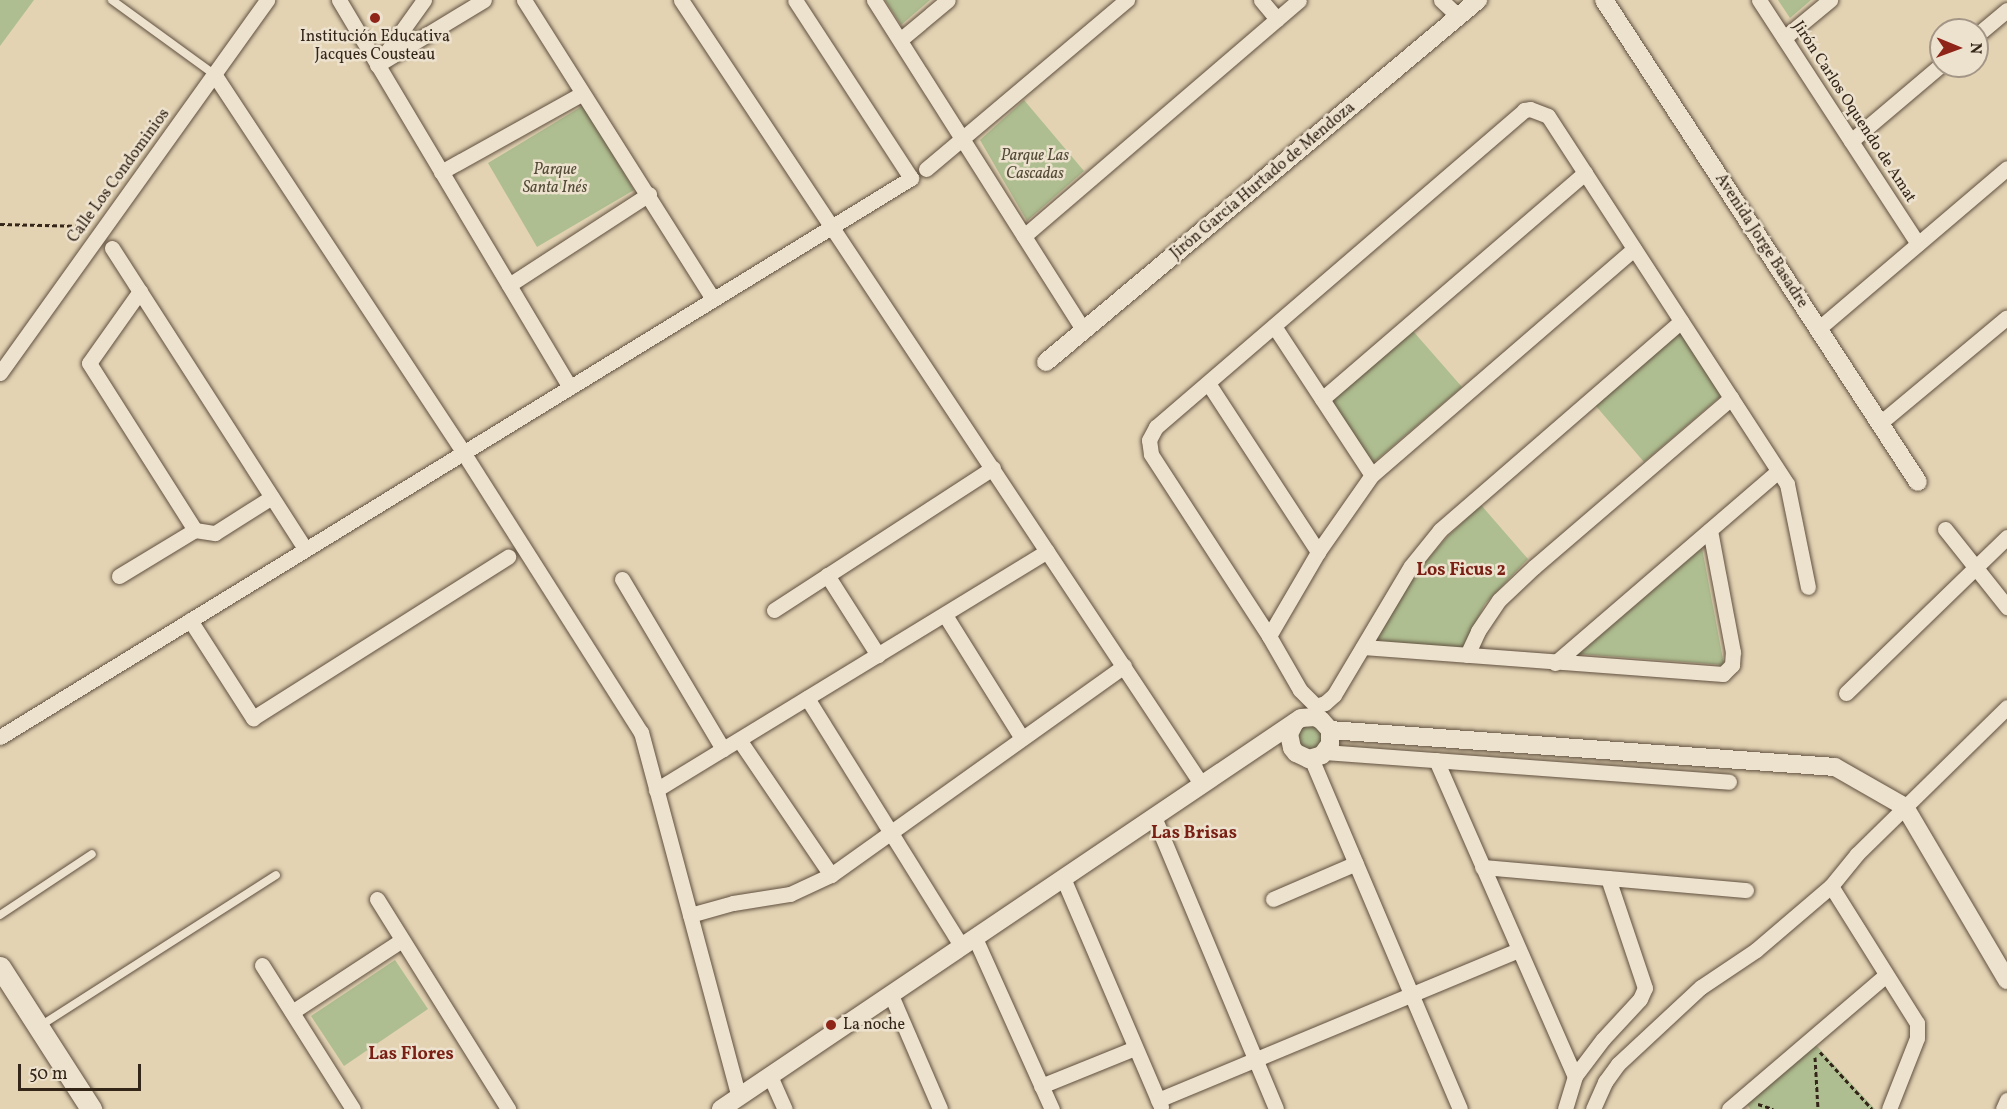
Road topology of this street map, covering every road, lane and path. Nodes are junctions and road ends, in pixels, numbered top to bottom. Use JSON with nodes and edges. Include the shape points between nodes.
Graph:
{"nodes":[{"id":1,"x":112,"y":0,"type":"edge"},
{"id":2,"x":267,"y":0,"type":"edge"},
{"id":3,"x":339,"y":0,"type":"edge"},
{"id":4,"x":424,"y":0,"type":"edge"},
{"id":5,"x":484,"y":0,"type":"edge"},
{"id":6,"x":524,"y":0,"type":"edge"},
{"id":7,"x":681,"y":0,"type":"edge"},
{"id":8,"x":795,"y":0,"type":"edge"},
{"id":9,"x":874,"y":0,"type":"edge"},
{"id":10,"x":948,"y":0,"type":"edge"},
{"id":11,"x":1126,"y":0,"type":"edge"},
{"id":12,"x":1261,"y":0,"type":"edge"},
{"id":13,"x":1299,"y":0,"type":"edge"},
{"id":14,"x":1441,"y":0,"type":"edge"},
{"id":15,"x":1478,"y":0,"type":"edge"},
{"id":16,"x":1604,"y":0,"type":"edge"},
{"id":17,"x":1760,"y":0,"type":"edge"},
{"id":18,"x":1830,"y":0,"type":"edge"},
{"id":19,"x":2004,"y":0,"type":"edge"},
{"id":20,"x":2007,"y":4,"type":"edge"},
{"id":21,"x":2007,"y":10,"type":"edge"},
{"id":22,"x":1458,"y":16,"type":"junction"},
{"id":23,"x":1277,"y":19,"type":"junction"},
{"id":24,"x":1989,"y":25,"type":"edge"},
{"id":25,"x":1784,"y":38,"type":"junction"},
{"id":26,"x":900,"y":40,"type":"junction"},
{"id":27,"x":377,"y":65,"type":"junction"},
{"id":28,"x":214,"y":74,"type":"junction"},
{"id":29,"x":1929,"y":75,"type":"edge"},
{"id":30,"x":581,"y":94,"type":"junction"},
{"id":31,"x":962,"y":139,"type":"junction"},
{"id":32,"x":1851,"y":141,"type":"junction"},
{"id":33,"x":2007,"y":168,"type":"edge"},
{"id":34,"x":926,"y":169,"type":"dead end"},
{"id":35,"x":441,"y":171,"type":"junction"},
{"id":36,"x":1585,"y":173,"type":"junction"},
{"id":37,"x":649,"y":194,"type":"junction"},
{"id":38,"x":0,"y":224,"type":"edge"},
{"id":39,"x":832,"y":226,"type":"junction"},
{"id":40,"x":105,"y":227,"type":"junction"},
{"id":41,"x":1024,"y":236,"type":"junction"},
{"id":42,"x":1918,"y":244,"type":"junction"},
{"id":43,"x":112,"y":248,"type":"dead end"},
{"id":44,"x":1634,"y":249,"type":"junction"},
{"id":45,"x":509,"y":285,"type":"junction"},
{"id":46,"x":140,"y":291,"type":"junction"},
{"id":47,"x":713,"y":299,"type":"junction"},
{"id":48,"x":2007,"y":317,"type":"edge"},
{"id":49,"x":1681,"y":321,"type":"junction"},
{"id":50,"x":1274,"y":326,"type":"junction"},
{"id":51,"x":1818,"y":329,"type":"junction"},
{"id":52,"x":1084,"y":331,"type":"junction"},
{"id":53,"x":1046,"y":362,"type":"dead end"},
{"id":54,"x":0,"y":373,"type":"edge"},
{"id":55,"x":1208,"y":382,"type":"junction"},
{"id":56,"x":570,"y":387,"type":"junction"},
{"id":57,"x":1731,"y":398,"type":"junction"},
{"id":58,"x":1322,"y":399,"type":"junction"},
{"id":59,"x":1880,"y":423,"type":"junction"},
{"id":60,"x":463,"y":452,"type":"junction"},
{"id":61,"x":993,"y":468,"type":"junction"},
{"id":62,"x":1778,"y":471,"type":"junction"},
{"id":63,"x":1372,"y":475,"type":"junction"},
{"id":64,"x":1918,"y":482,"type":"dead end"},
{"id":65,"x":272,"y":497,"type":"junction"},
{"id":66,"x":195,"y":530,"type":"junction"},
{"id":67,"x":1710,"y":530,"type":"junction"},
{"id":68,"x":1946,"y":530,"type":"dead end"},
{"id":69,"x":2007,"y":537,"type":"edge"},
{"id":70,"x":305,"y":549,"type":"junction"},
{"id":71,"x":1047,"y":551,"type":"junction"},
{"id":72,"x":1318,"y":552,"type":"junction"},
{"id":73,"x":508,"y":557,"type":"dead end"},
{"id":74,"x":1976,"y":566,"type":"junction"},
{"id":75,"x":827,"y":575,"type":"junction"},
{"id":76,"x":119,"y":576,"type":"dead end"},
{"id":77,"x":622,"y":579,"type":"dead end"},
{"id":78,"x":1808,"y":587,"type":"dead end"},
{"id":79,"x":2007,"y":607,"type":"edge"},
{"id":80,"x":774,"y":610,"type":"dead end"},
{"id":81,"x":945,"y":615,"type":"junction"},
{"id":82,"x":189,"y":620,"type":"junction"},
{"id":83,"x":1269,"y":636,"type":"junction"},
{"id":84,"x":1363,"y":647,"type":"junction"},
{"id":85,"x":878,"y":655,"type":"junction"},
{"id":86,"x":1467,"y":656,"type":"junction"},
{"id":87,"x":1555,"y":663,"type":"junction"},
{"id":88,"x":1124,"y":666,"type":"junction"},
{"id":89,"x":1846,"y":693,"type":"dead end"},
{"id":90,"x":807,"y":698,"type":"junction"},
{"id":91,"x":2007,"y":707,"type":"edge"},
{"id":92,"x":1316,"y":712,"type":"junction"},
{"id":93,"x":1295,"y":722,"type":"junction"},
{"id":94,"x":1330,"y":730,"type":"junction"},
{"id":95,"x":0,"y":736,"type":"edge"},
{"id":96,"x":1022,"y":738,"type":"junction"},
{"id":97,"x":740,"y":741,"type":"junction"},
{"id":98,"x":1258,"y":748,"type":"junction"},
{"id":99,"x":723,"y":749,"type":"junction"},
{"id":100,"x":1293,"y":750,"type":"junction"},
{"id":101,"x":1318,"y":755,"type":"junction"},
{"id":102,"x":1436,"y":760,"type":"junction"},
{"id":103,"x":1730,"y":782,"type":"dead end"},
{"id":104,"x":1202,"y":785,"type":"junction"},
{"id":105,"x":656,"y":790,"type":"junction"},
{"id":106,"x":1905,"y":807,"type":"junction"},
{"id":107,"x":1154,"y":817,"type":"junction"},
{"id":108,"x":890,"y":831,"type":"junction"},
{"id":109,"x":92,"y":854,"type":"dead end"},
{"id":110,"x":1356,"y":863,"type":"junction"},
{"id":111,"x":1482,"y":867,"type":"junction"},
{"id":112,"x":276,"y":875,"type":"dead end"},
{"id":113,"x":831,"y":875,"type":"junction"},
{"id":114,"x":1063,"y":878,"type":"junction"},
{"id":115,"x":1608,"y":878,"type":"junction"},
{"id":116,"x":1831,"y":886,"type":"junction"},
{"id":117,"x":1746,"y":890,"type":"dead end"},
{"id":118,"x":376,"y":899,"type":"dead end"},
{"id":119,"x":1273,"y":899,"type":"dead end"},
{"id":120,"x":0,"y":915,"type":"edge"},
{"id":121,"x":690,"y":915,"type":"junction"},
{"id":122,"x":402,"y":940,"type":"junction"},
{"id":123,"x":969,"y":942,"type":"junction"},
{"id":124,"x":1518,"y":950,"type":"junction"},
{"id":125,"x":262,"y":965,"type":"dead end"},
{"id":126,"x":0,"y":967,"type":"edge"},
{"id":127,"x":1886,"y":975,"type":"junction"},
{"id":128,"x":2007,"y":980,"type":"edge"},
{"id":129,"x":1412,"y":994,"type":"junction"},
{"id":130,"x":891,"y":995,"type":"junction"},
{"id":131,"x":292,"y":1012,"type":"junction"},
{"id":132,"x":38,"y":1027,"type":"junction"},
{"id":133,"x":1136,"y":1048,"type":"junction"},
{"id":134,"x":1256,"y":1059,"type":"junction"},
{"id":135,"x":770,"y":1076,"type":"junction"},
{"id":136,"x":1575,"y":1076,"type":"junction"},
{"id":137,"x":1041,"y":1086,"type":"junction"},
{"id":138,"x":739,"y":1097,"type":"junction"},
{"id":139,"x":2007,"y":1100,"type":"edge"},
{"id":140,"x":1160,"y":1105,"type":"edge"},
{"id":141,"x":1740,"y":1105,"type":"edge"},
{"id":142,"x":91,"y":1109,"type":"edge"},
{"id":143,"x":353,"y":1109,"type":"edge"},
{"id":144,"x":508,"y":1109,"type":"edge"},
{"id":145,"x":721,"y":1109,"type":"edge"},
{"id":146,"x":785,"y":1109,"type":"edge"},
{"id":147,"x":940,"y":1109,"type":"edge"},
{"id":148,"x":1052,"y":1109,"type":"edge"},
{"id":149,"x":1276,"y":1109,"type":"edge"},
{"id":150,"x":1460,"y":1109,"type":"edge"},
{"id":151,"x":1565,"y":1109,"type":"edge"},
{"id":152,"x":1593,"y":1109,"type":"edge"},
{"id":153,"x":1773,"y":1109,"type":"edge"},
{"id":154,"x":1818,"y":1109,"type":"edge"},
{"id":155,"x":1872,"y":1109,"type":"edge"},
{"id":156,"x":1889,"y":1109,"type":"edge"},
{"id":157,"x":2003,"y":1109,"type":"edge"}],
"edges":[{"from":1,"to":28,"type":"lane"},
{"from":2,"to":28,"type":"street","name":"Calle Los Condominios"},
{"from":3,"to":27,"type":"street"},
{"from":4,"to":27,"type":"street"},
{"from":5,"to":27,"type":"street"},
{"from":6,"to":30,"type":"street"},
{"from":7,"to":39,"type":"street"},
{"from":8,"to":39,"type":"street","via":[[911,178]]},
{"from":9,"to":26,"type":"street"},
{"from":10,"to":26,"type":"street"},
{"from":11,"to":31,"type":"street"},
{"from":12,"to":23,"type":"street"},
{"from":13,"to":23,"type":"street"},
{"from":14,"to":22,"type":"street"},
{"from":15,"to":22,"type":"street","name":"Jirón García Hurtado de Mendoza"},
{"from":16,"to":51,"type":"street","name":"Avenida Jorge Basadre"},
{"from":17,"to":25,"type":"street","name":"Jirón Carlos Oquendo de Amat"},
{"from":18,"to":25,"type":"street"},
{"from":19,"to":20,"type":"street"},
{"from":21,"to":24,"type":"street"},
{"from":22,"to":52,"type":"street","name":"Jirón García Hurtado de Mendoza"},
{"from":23,"to":41,"type":"street"},
{"from":25,"to":32,"type":"street","name":"Jirón Carlos Oquendo de Amat"},
{"from":26,"to":31,"type":"street"},
{"from":27,"to":35,"type":"street"},
{"from":28,"to":40,"type":"street","name":"Calle Los Condominios"},
{"from":28,"to":60,"type":"street"},
{"from":29,"to":32,"type":"street"},
{"from":30,"to":35,"type":"street"},
{"from":30,"to":37,"type":"street"},
{"from":31,"to":34,"type":"street"},
{"from":31,"to":41,"type":"street"},
{"from":32,"to":42,"type":"street","name":"Jirón Carlos Oquendo de Amat"},
{"from":33,"to":42,"type":"street"},
{"from":35,"to":45,"type":"street"},
{"from":36,"to":44,"type":"street"},
{"from":36,"to":50,"type":"street","via":[[1548,116],[1536,109],[1524,110]]},
{"from":36,"to":58,"type":"street"},
{"from":37,"to":45,"type":"street"},
{"from":37,"to":47,"type":"street"},
{"from":38,"to":40,"type":"path"},
{"from":39,"to":47,"type":"street"},
{"from":39,"to":61,"type":"street"},
{"from":40,"to":54,"type":"street","name":"Calle Los Condominios"},
{"from":41,"to":52,"type":"street"},
{"from":42,"to":51,"type":"street"},
{"from":43,"to":46,"type":"street"},
{"from":44,"to":49,"type":"street"},
{"from":44,"to":63,"type":"street"},
{"from":45,"to":56,"type":"street"},
{"from":46,"to":65,"type":"street"},
{"from":46,"to":66,"type":"street","via":[[89,363]]},
{"from":47,"to":56,"type":"street"},
{"from":48,"to":59,"type":"street"},
{"from":49,"to":57,"type":"street"},
{"from":49,"to":84,"type":"street","via":[[1440,530],[1411,566]]},
{"from":50,"to":55,"type":"street"},
{"from":50,"to":58,"type":"street"},
{"from":51,"to":59,"type":"street","name":"Avenida Jorge Basadre"},
{"from":52,"to":53,"type":"street","name":"Jirón García Hurtado de Mendoza"},
{"from":55,"to":72,"type":"street"},
{"from":55,"to":83,"type":"street","via":[[1156,427],[1149,447]]},
{"from":56,"to":60,"type":"street"},
{"from":57,"to":62,"type":"street"},
{"from":57,"to":86,"type":"street","via":[[1513,587],[1487,615]]},
{"from":58,"to":63,"type":"street"},
{"from":59,"to":64,"type":"street","name":"Avenida Jorge Basadre"},
{"from":60,"to":70,"type":"street"},
{"from":60,"to":105,"type":"street","via":[[641,732]]},
{"from":61,"to":71,"type":"street"},
{"from":61,"to":75,"type":"street"},
{"from":62,"to":67,"type":"street"},
{"from":62,"to":78,"type":"street","via":[[1792,500]]},
{"from":63,"to":72,"type":"street"},
{"from":65,"to":66,"type":"street","via":[[215,533]]},
{"from":65,"to":70,"type":"street"},
{"from":66,"to":76,"type":"street"},
{"from":67,"to":87,"type":"street"},
{"from":67,"to":87,"type":"street","via":[[1732,651],[1732,665],[1723,675]]},
{"from":68,"to":74,"type":"street"},
{"from":69,"to":74,"type":"street"},
{"from":70,"to":82,"type":"street"},
{"from":71,"to":81,"type":"street"},
{"from":71,"to":88,"type":"street"},
{"from":72,"to":83,"type":"street"},
{"from":73,"to":82,"type":"street","via":[[253,718]]},
{"from":74,"to":79,"type":"street"},
{"from":74,"to":89,"type":"street"},
{"from":75,"to":80,"type":"street"},
{"from":75,"to":85,"type":"street"},
{"from":77,"to":99,"type":"street"},
{"from":81,"to":85,"type":"street"},
{"from":81,"to":96,"type":"street"},
{"from":82,"to":95,"type":"street"},
{"from":83,"to":92,"type":"street"},
{"from":84,"to":86,"type":"street"},
{"from":84,"to":92,"type":"street","via":[[1334,695]]},
{"from":85,"to":90,"type":"street"},
{"from":86,"to":87,"type":"street"},
{"from":88,"to":96,"type":"street"},
{"from":88,"to":104,"type":"street"},
{"from":90,"to":97,"type":"street"},
{"from":90,"to":108,"type":"street"},
{"from":91,"to":106,"type":"street"},
{"from":92,"to":93,"type":"street"},
{"from":92,"to":94,"type":"street"},
{"from":93,"to":98,"type":"street"},
{"from":93,"to":100,"type":"street","via":[[1289,735]]},
{"from":94,"to":101,"type":"street","via":[[1330,744]]},
{"from":94,"to":106,"type":"street","via":[[1824,765],[1843,771]]},
{"from":96,"to":108,"type":"street"},
{"from":97,"to":99,"type":"street"},
{"from":97,"to":113,"type":"street"},
{"from":98,"to":100,"type":"street"},
{"from":98,"to":104,"type":"street"},
{"from":99,"to":105,"type":"street"},
{"from":100,"to":101,"type":"street","via":[[1302,757]]},
{"from":101,"to":102,"type":"street"},
{"from":101,"to":110,"type":"street"},
{"from":102,"to":103,"type":"street"},
{"from":102,"to":111,"type":"street"},
{"from":104,"to":107,"type":"street"},
{"from":105,"to":121,"type":"street"},
{"from":106,"to":116,"type":"street"},
{"from":106,"to":128,"type":"street"},
{"from":107,"to":114,"type":"street"},
{"from":107,"to":134,"type":"street"},
{"from":108,"to":113,"type":"street"},
{"from":108,"to":123,"type":"street"},
{"from":109,"to":120,"type":"lane"},
{"from":110,"to":119,"type":"street"},
{"from":110,"to":129,"type":"street"},
{"from":111,"to":115,"type":"street"},
{"from":111,"to":124,"type":"street"},
{"from":112,"to":132,"type":"lane"},
{"from":113,"to":121,"type":"street","via":[[790,894]]},
{"from":114,"to":123,"type":"street"},
{"from":114,"to":133,"type":"street"},
{"from":115,"to":117,"type":"street"},
{"from":115,"to":136,"type":"street","via":[[1645,988]]},
{"from":116,"to":127,"type":"street"},
{"from":116,"to":152,"type":"street","via":[[1756,950],[1701,987],[1618,1064],[1610,1072]]},
{"from":118,"to":122,"type":"street"},
{"from":121,"to":138,"type":"street"},
{"from":122,"to":131,"type":"street"},
{"from":122,"to":144,"type":"street"},
{"from":123,"to":130,"type":"street"},
{"from":123,"to":137,"type":"street"},
{"from":124,"to":129,"type":"street"},
{"from":124,"to":136,"type":"street"},
{"from":125,"to":131,"type":"street"},
{"from":126,"to":132,"type":"main road"},
{"from":127,"to":141,"type":"street"},
{"from":127,"to":156,"type":"street","via":[[1915,1017],[1918,1030]]},
{"from":129,"to":134,"type":"street"},
{"from":129,"to":150,"type":"street"},
{"from":130,"to":135,"type":"street"},
{"from":130,"to":147,"type":"street"},
{"from":131,"to":143,"type":"street"},
{"from":132,"to":142,"type":"main road"},
{"from":133,"to":137,"type":"street"},
{"from":133,"to":140,"type":"street"},
{"from":134,"to":140,"type":"street"},
{"from":134,"to":149,"type":"street"},
{"from":135,"to":138,"type":"street"},
{"from":135,"to":146,"type":"street"},
{"from":136,"to":151,"type":"street"},
{"from":137,"to":148,"type":"street"},
{"from":138,"to":145,"type":"street"},
{"from":139,"to":157,"type":"street"},
{"from":141,"to":153,"type":"path"},
{"from":154,"to":155,"type":"path","via":[[1814,1046]]}]}
